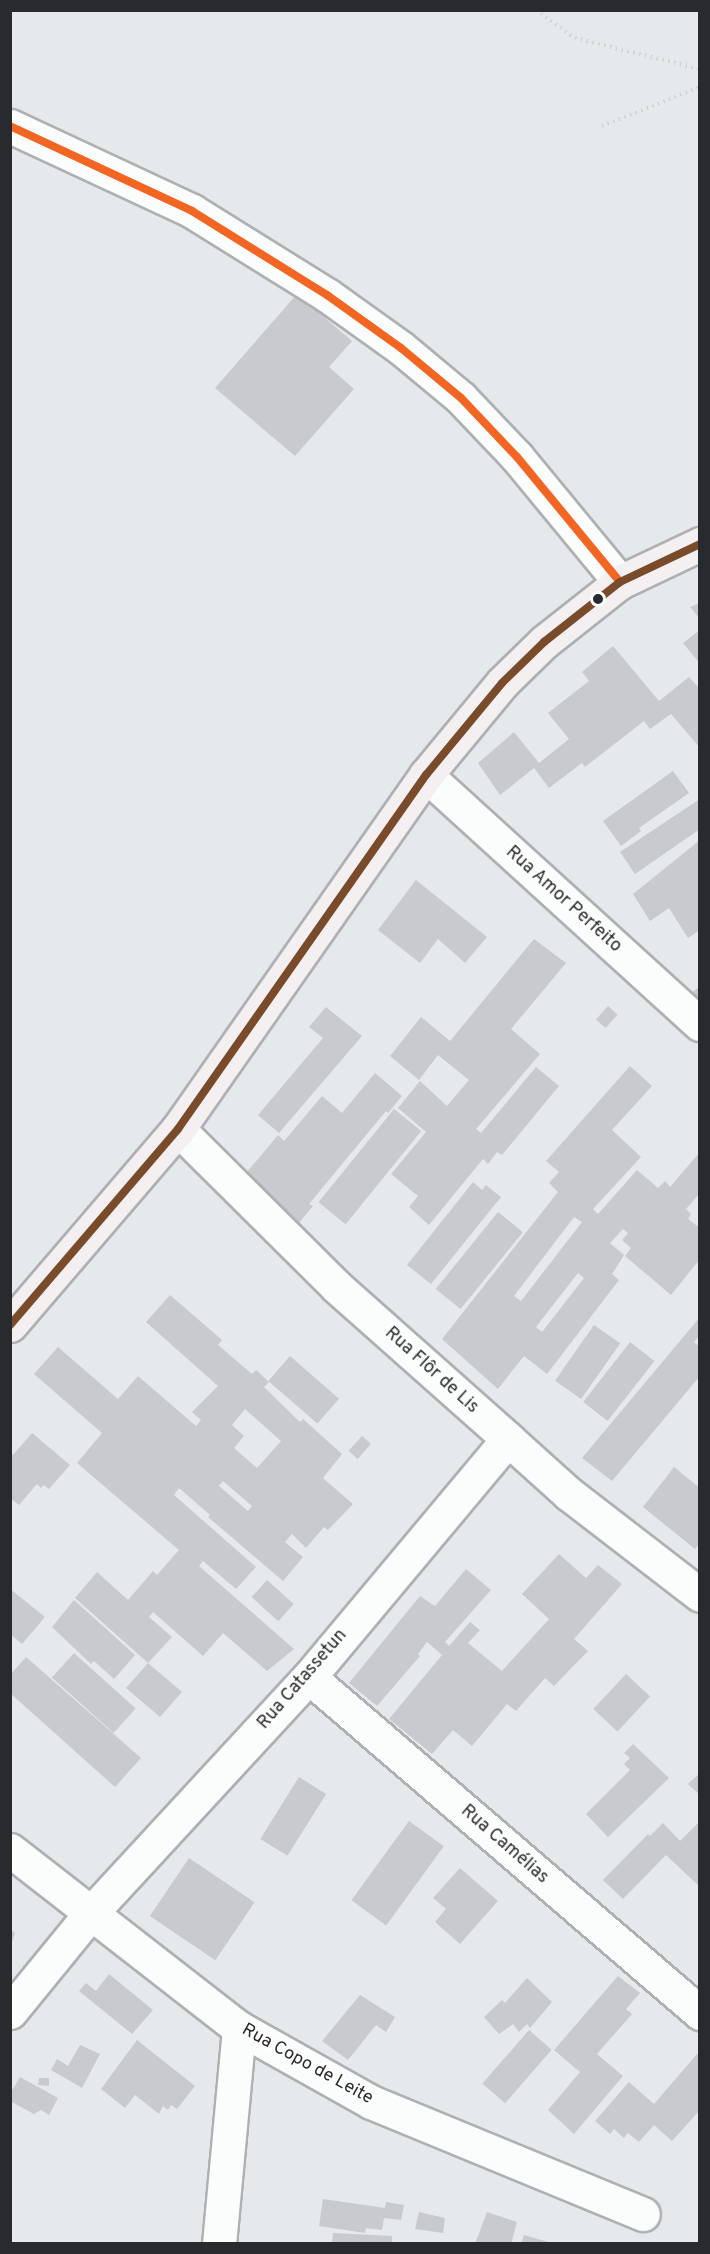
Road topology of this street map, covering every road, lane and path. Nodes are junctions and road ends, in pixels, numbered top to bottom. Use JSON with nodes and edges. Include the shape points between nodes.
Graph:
{"nodes":[{"id":1,"x":536,"y":10,"type":"edge"},
{"id":2,"x":699,"y":69,"type":"edge"},
{"id":3,"x":699,"y":87,"type":"edge"},
{"id":4,"x":10,"y":126,"type":"edge"},
{"id":5,"x":602,"y":126,"type":"dead end"},
{"id":6,"x":699,"y":544,"type":"edge"},
{"id":7,"x":620,"y":582,"type":"junction"},
{"id":8,"x":426,"y":775,"type":"junction"},
{"id":9,"x":699,"y":1024,"type":"edge"},
{"id":10,"x":178,"y":1129,"type":"junction"},
{"id":11,"x":10,"y":1325,"type":"edge"},
{"id":12,"x":508,"y":1439,"type":"junction"},
{"id":13,"x":699,"y":1595,"type":"edge"},
{"id":14,"x":309,"y":1677,"type":"junction"},
{"id":15,"x":10,"y":1850,"type":"edge"},
{"id":16,"x":90,"y":1914,"type":"junction"},
{"id":17,"x":10,"y":2012,"type":"edge"},
{"id":18,"x":699,"y":2013,"type":"edge"},
{"id":19,"x":239,"y":2028,"type":"junction"},
{"id":20,"x":643,"y":2214,"type":"dead end"},
{"id":21,"x":219,"y":2244,"type":"edge"}],
"edges":[{"from":1,"to":2,"type":"path","via":[[575,38]]},
{"from":3,"to":5,"type":"path"},
{"from":4,"to":7,"type":"street","via":[[192,211],[327,294],[401,348],[461,398],[517,457]]},
{"from":6,"to":7,"type":"street"},
{"from":7,"to":8,"type":"street","via":[[544,642],[502,683]]},
{"from":8,"to":9,"type":"street","name":"Rua Amor Perfeito"},
{"from":8,"to":10,"type":"street"},
{"from":10,"to":11,"type":"street"},
{"from":10,"to":12,"type":"street","name":"Rua Flôr de Lis","via":[[337,1287]]},
{"from":12,"to":13,"type":"street","name":"Rua Flôr de Lis","via":[[569,1494]]},
{"from":12,"to":14,"type":"street","name":"Rua Catassetun"},
{"from":14,"to":16,"type":"street","name":"Rua Catassetun"},
{"from":14,"to":18,"type":"street","name":"Rua Camélias"},
{"from":15,"to":16,"type":"street","name":"Rua Copo de Leite"},
{"from":16,"to":17,"type":"street","name":"Rua Catassetun"},
{"from":16,"to":19,"type":"street","name":"Rua Copo de Leite"},
{"from":19,"to":20,"type":"street","name":"Rua Copo de Leite","via":[[371,2102]]},
{"from":19,"to":21,"type":"street"}]}
